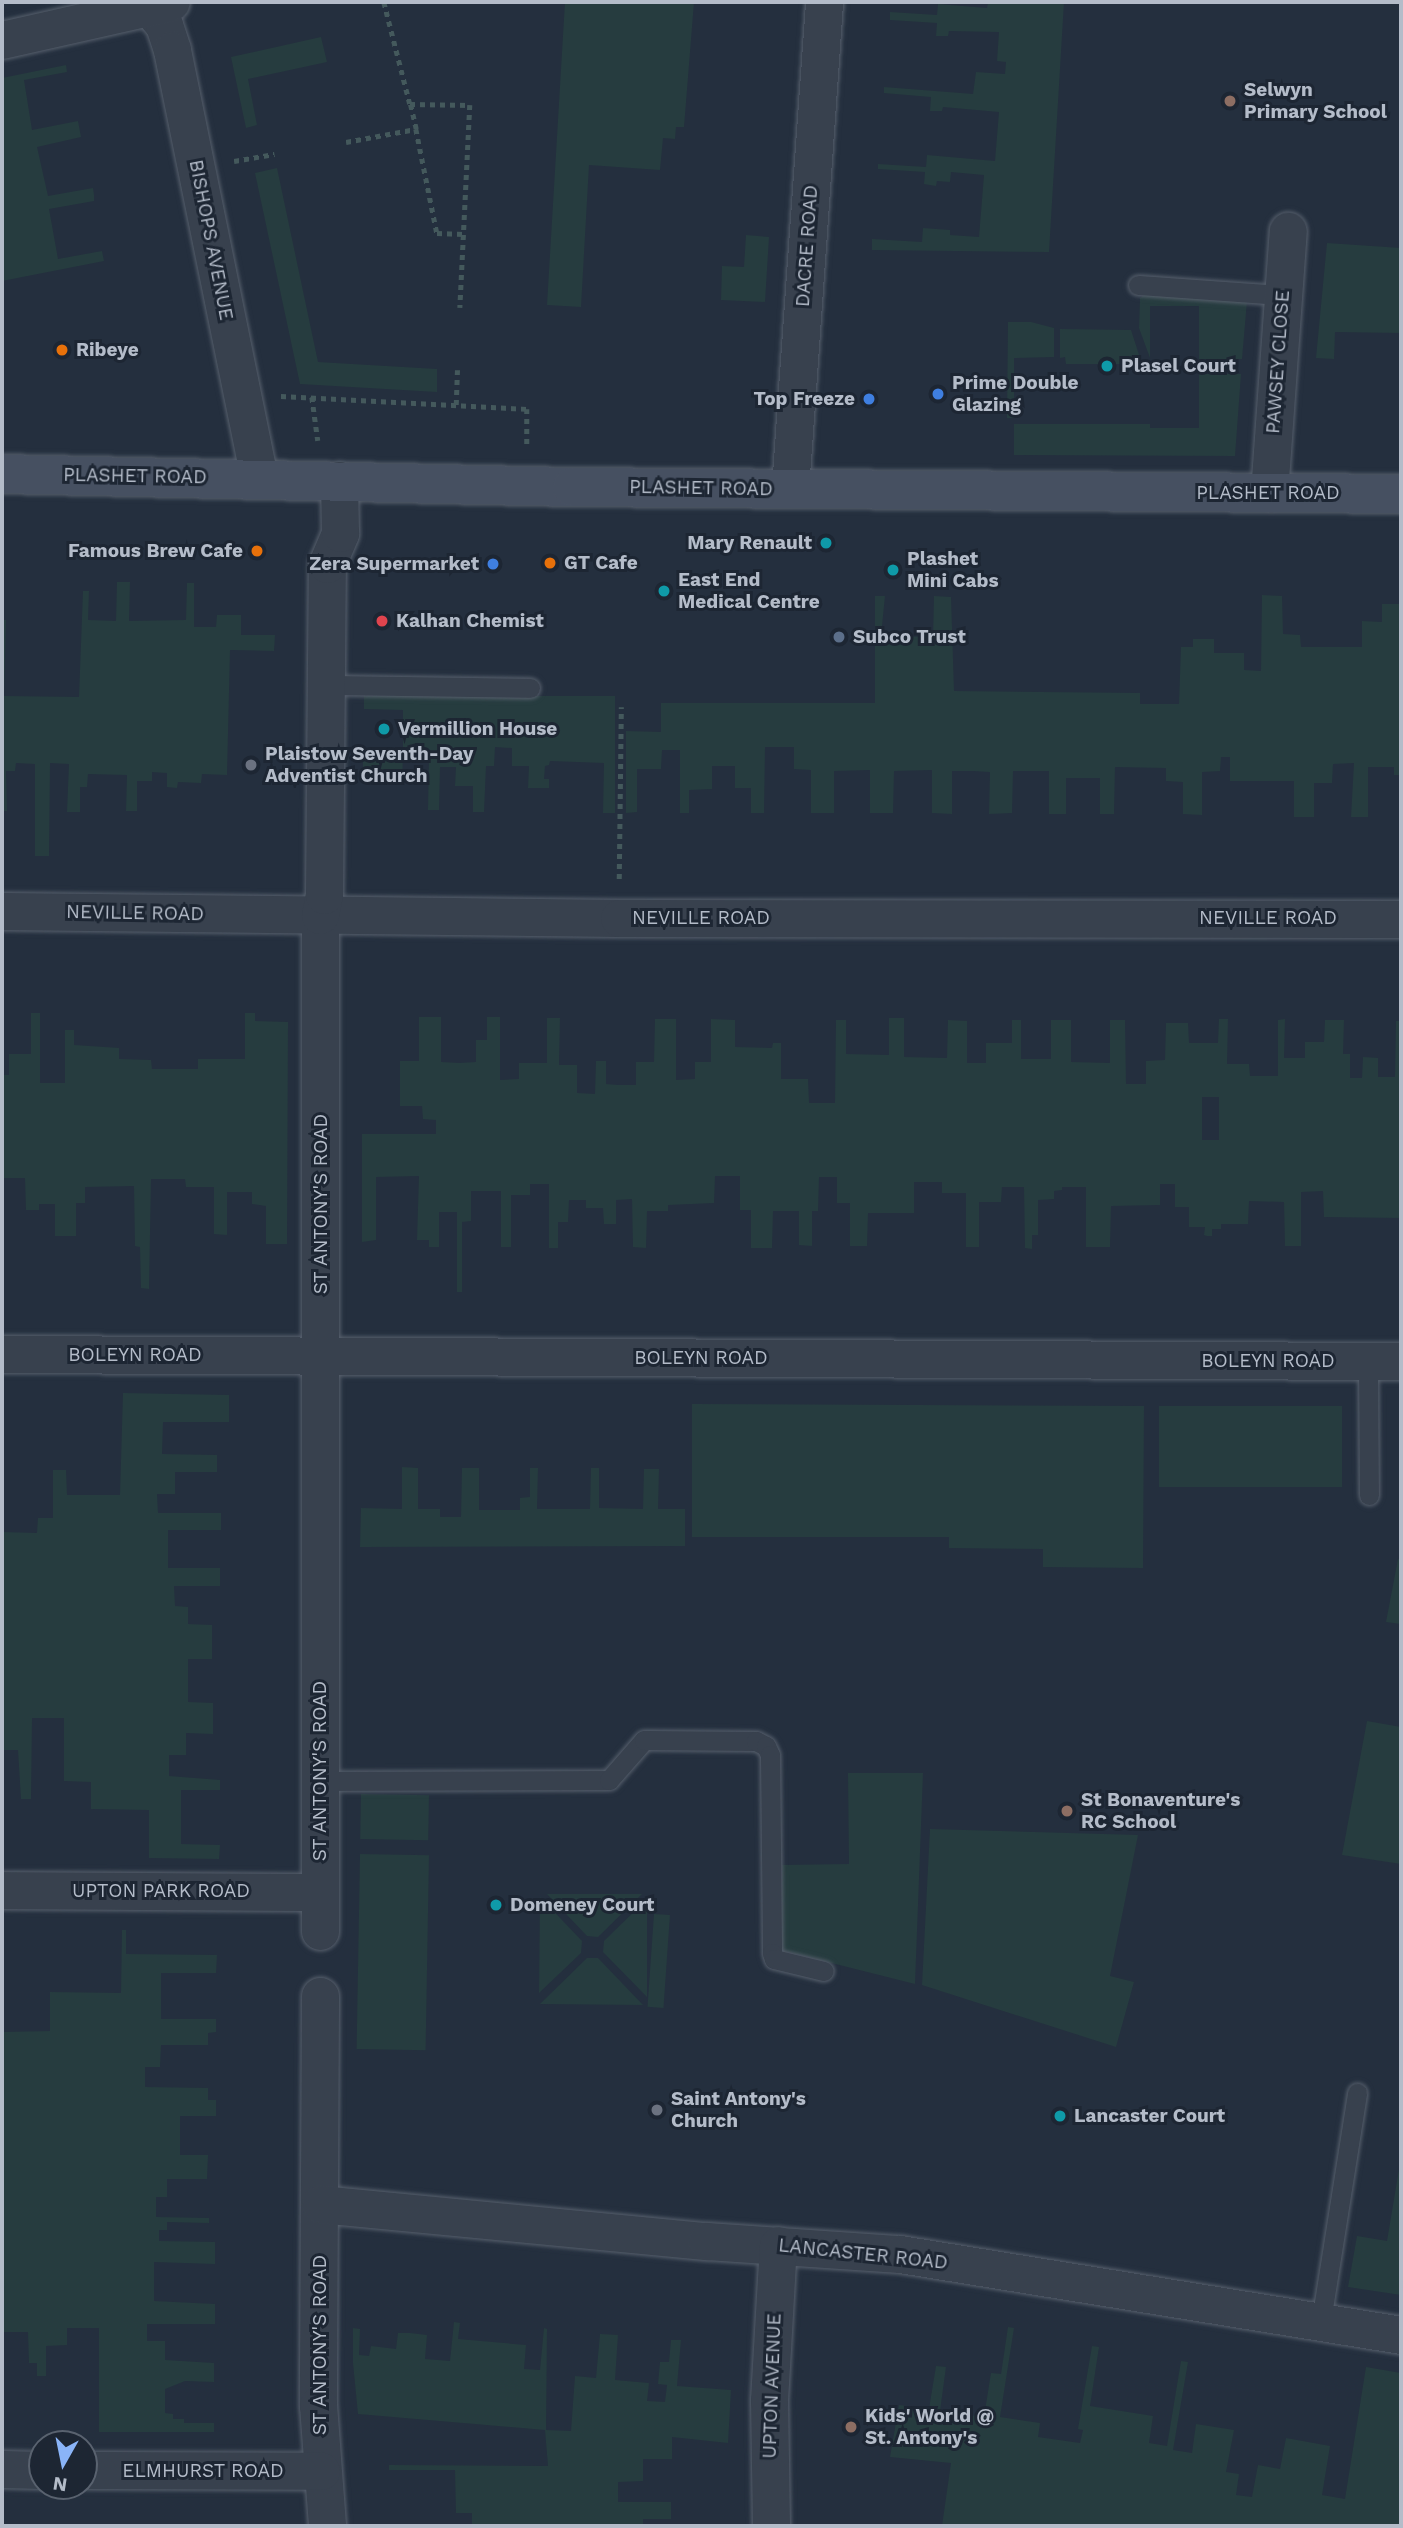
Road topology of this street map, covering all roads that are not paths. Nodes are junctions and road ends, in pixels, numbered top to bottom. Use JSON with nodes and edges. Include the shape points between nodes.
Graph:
{"nodes":[{"id":1,"x":824,"y":2,"type":"edge"},
{"id":2,"x":161,"y":4,"type":"edge"},
{"id":3,"x":2,"y":40,"type":"edge"},
{"id":4,"x":1288,"y":231,"type":"dead end"},
{"id":5,"x":1138,"y":285,"type":"dead end"},
{"id":6,"x":1282,"y":295,"type":"junction"},
{"id":7,"x":330,"y":465,"type":"junction"},
{"id":8,"x":2,"y":474,"type":"edge"},
{"id":9,"x":259,"y":478,"type":"junction"},
{"id":10,"x":790,"y":489,"type":"junction"},
{"id":11,"x":1269,"y":493,"type":"junction"},
{"id":12,"x":1401,"y":494,"type":"edge"},
{"id":13,"x":326,"y":685,"type":"junction"},
{"id":14,"x":530,"y":688,"type":"dead end"},
{"id":15,"x":2,"y":911,"type":"edge"},
{"id":16,"x":320,"y":915,"type":"junction"},
{"id":17,"x":1401,"y":919,"type":"edge"},
{"id":18,"x":2,"y":1354,"type":"edge"},
{"id":19,"x":322,"y":1357,"type":"junction"},
{"id":20,"x":1384,"y":1361,"type":"edge"},
{"id":21,"x":1369,"y":1495,"type":"dead end"},
{"id":22,"x":320,"y":1781,"type":"junction"},
{"id":23,"x":2,"y":1890,"type":"edge"},
{"id":24,"x":320,"y":1892,"type":"junction"},
{"id":25,"x":320,"y":1931,"type":"dead end"},
{"id":26,"x":824,"y":1970,"type":"dead end"},
{"id":27,"x":320,"y":1996,"type":"dead end"},
{"id":28,"x":1357,"y":2093,"type":"dead end"},
{"id":29,"x":320,"y":2204,"type":"junction"},
{"id":30,"x":778,"y":2245,"type":"junction"},
{"id":31,"x":1321,"y":2321,"type":"junction"},
{"id":32,"x":1401,"y":2335,"type":"edge"},
{"id":33,"x":2,"y":2469,"type":"edge"},
{"id":34,"x":28,"y":2470,"type":"edge"},
{"id":35,"x":98,"y":2470,"type":"edge"},
{"id":36,"x":321,"y":2471,"type":"junction"},
{"id":37,"x":327,"y":2526,"type":"edge"},
{"id":38,"x":771,"y":2526,"type":"edge"}],
"edges":[{"from":1,"to":10,"type":"street","name":"DACRE ROAD"},
{"from":2,"to":3,"type":"street"},
{"from":2,"to":9,"type":"street","name":"BISHOPS AVENUE"},
{"from":4,"to":6,"type":"street","name":"PAWSEY CLOSE"},
{"from":5,"to":6,"type":"lane"},
{"from":6,"to":11,"type":"street","name":"PAWSEY CLOSE"},
{"from":7,"to":9,"type":"main road","name":"PLASHET ROAD"},
{"from":7,"to":10,"type":"main road","name":"PLASHET ROAD"},
{"from":7,"to":13,"type":"street","name":"ST ANTONY'S ROAD","via":[[340,533],[327,564]]},
{"from":8,"to":9,"type":"main road","name":"PLASHET ROAD"},
{"from":10,"to":11,"type":"main road","name":"PLASHET ROAD"},
{"from":11,"to":12,"type":"main road","name":"PLASHET ROAD"},
{"from":13,"to":14,"type":"lane"},
{"from":13,"to":16,"type":"street","name":"ST ANTONY'S ROAD"},
{"from":15,"to":16,"type":"street","name":"NEVILLE ROAD"},
{"from":16,"to":17,"type":"street","name":"NEVILLE ROAD"},
{"from":16,"to":19,"type":"street","name":"ST ANTONY'S ROAD"},
{"from":18,"to":19,"type":"street","name":"BOLEYN ROAD"},
{"from":19,"to":20,"type":"street","name":"BOLEYN ROAD"},
{"from":19,"to":22,"type":"street","name":"ST ANTONY'S ROAD"},
{"from":20,"to":21,"type":"lane"},
{"from":22,"to":24,"type":"street","name":"ST ANTONY'S ROAD"},
{"from":22,"to":26,"type":"lane","via":[[609,1780],[644,1740],[756,1741],[766,1746],[770,1755],[774,1959]]},
{"from":23,"to":24,"type":"street","name":"UPTON PARK ROAD"},
{"from":24,"to":25,"type":"street","name":"ST ANTONY'S ROAD"},
{"from":27,"to":29,"type":"street","name":"ST ANTONY'S ROAD"},
{"from":28,"to":31,"type":"lane"},
{"from":29,"to":30,"type":"street","name":"LANCASTER ROAD"},
{"from":29,"to":36,"type":"street","name":"ST ANTONY'S ROAD"},
{"from":30,"to":31,"type":"street","name":"LANCASTER ROAD","via":[[900,2254]]},
{"from":30,"to":38,"type":"street","name":"UPTON AVENUE","via":[[769,2400]]},
{"from":31,"to":32,"type":"street","name":"LANCASTER ROAD"},
{"from":33,"to":34,"type":"street"},
{"from":35,"to":36,"type":"street","name":"ELMHURST ROAD"},
{"from":36,"to":37,"type":"street","name":"ST ANTONY'S ROAD"}]}
